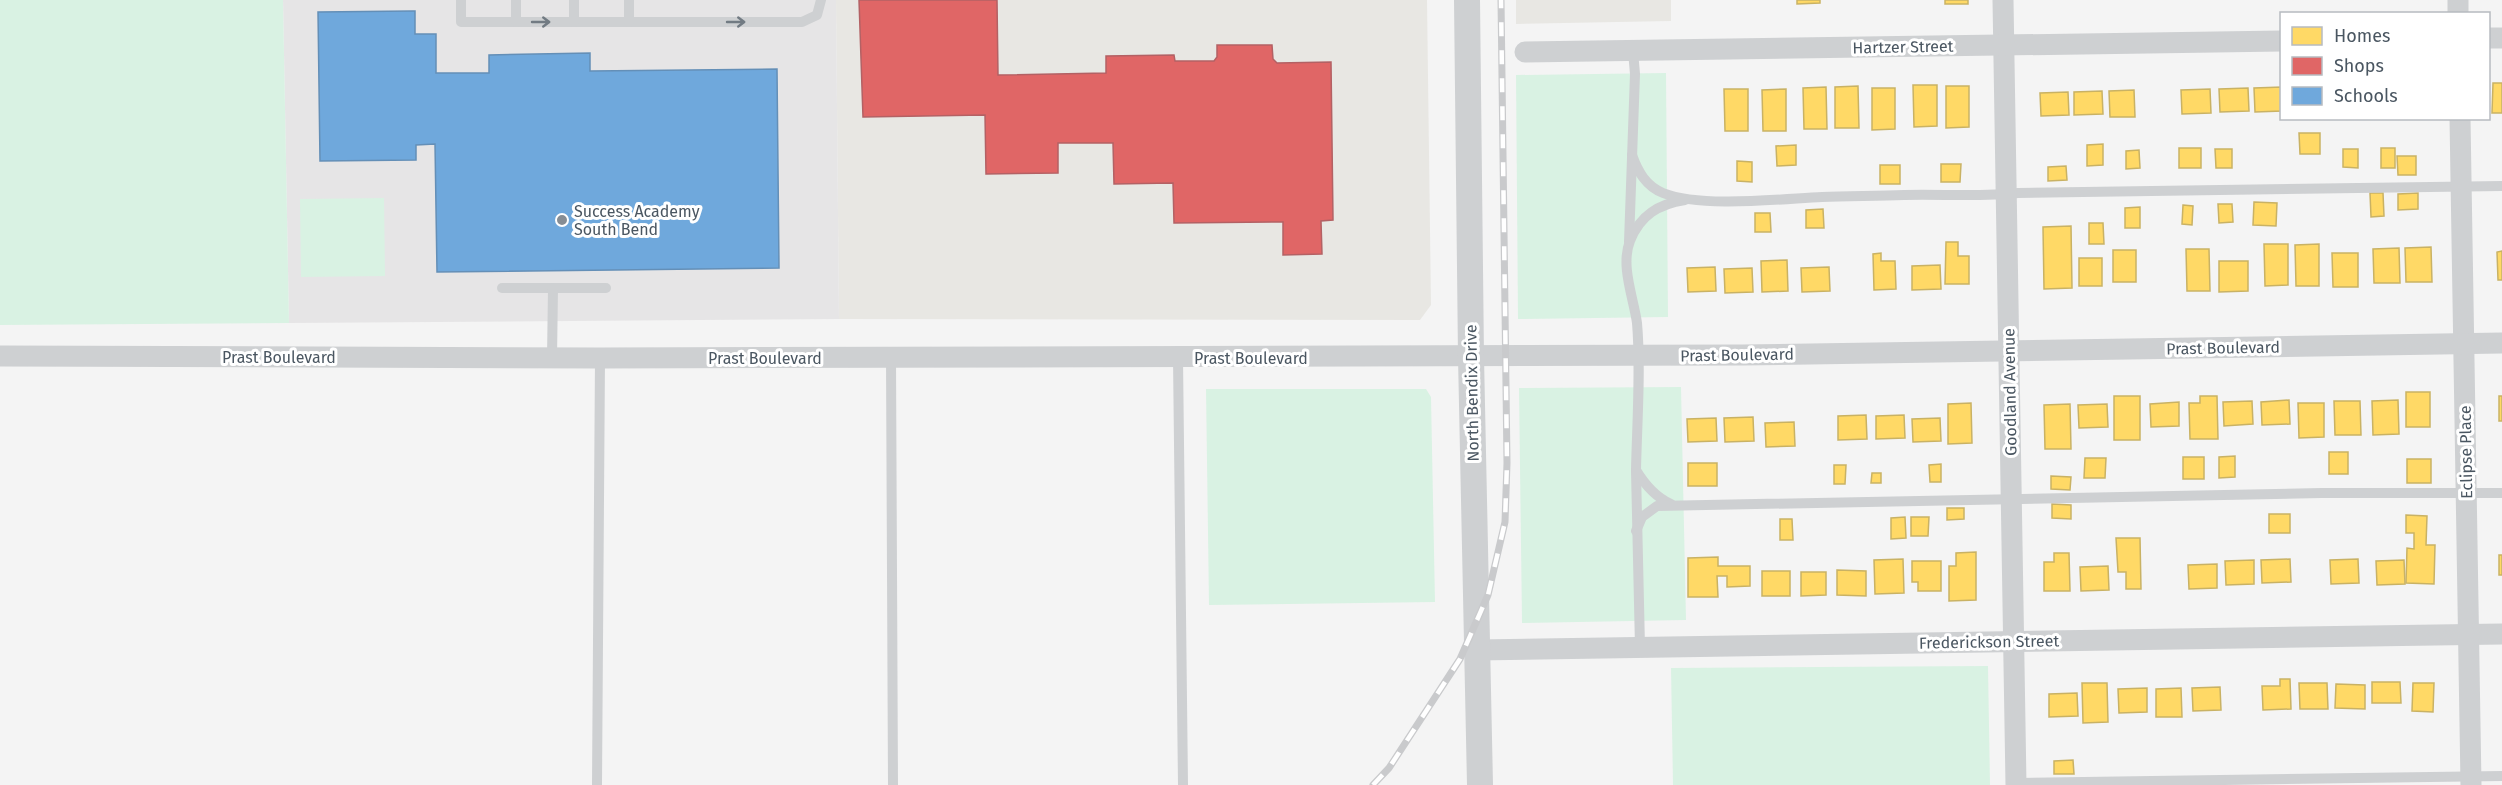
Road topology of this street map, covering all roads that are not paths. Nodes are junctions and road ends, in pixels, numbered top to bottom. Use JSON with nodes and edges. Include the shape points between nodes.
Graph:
{"nodes":[{"id":1,"x":461,"y":0,"type":"edge"},
{"id":2,"x":516,"y":0,"type":"edge"},
{"id":3,"x":574,"y":0,"type":"edge"},
{"id":4,"x":629,"y":0,"type":"edge"},
{"id":5,"x":821,"y":0,"type":"edge"},
{"id":6,"x":1467,"y":0,"type":"edge"},
{"id":7,"x":2003,"y":0,"type":"edge"},
{"id":8,"x":516,"y":22,"type":"junction"},
{"id":9,"x":574,"y":22,"type":"junction"},
{"id":10,"x":629,"y":22,"type":"junction"},
{"id":11,"x":2280,"y":41,"type":"edge"},
{"id":12,"x":2004,"y":45,"type":"junction"},
{"id":13,"x":1633,"y":51,"type":"junction"},
{"id":14,"x":1525,"y":52,"type":"dead end"},
{"id":15,"x":2460,"y":120,"type":"edge"},
{"id":16,"x":1632,"y":156,"type":"junction"},
{"id":17,"x":2462,"y":186,"type":"junction"},
{"id":18,"x":2502,"y":186,"type":"edge"},
{"id":19,"x":2007,"y":194,"type":"junction"},
{"id":20,"x":1695,"y":199,"type":"junction"},
{"id":21,"x":1629,"y":243,"type":"junction"},
{"id":22,"x":502,"y":288,"type":"dead end"},
{"id":23,"x":553,"y":288,"type":"junction"},
{"id":24,"x":606,"y":288,"type":"dead end"},
{"id":25,"x":2464,"y":343,"type":"junction"},
{"id":26,"x":2502,"y":343,"type":"edge"},
{"id":27,"x":2009,"y":351,"type":"junction"},
{"id":28,"x":0,"y":356,"type":"edge"},
{"id":29,"x":1637,"y":356,"type":"junction"},
{"id":30,"x":1471,"y":357,"type":"junction"},
{"id":31,"x":552,"y":358,"type":"junction"},
{"id":32,"x":600,"y":358,"type":"junction"},
{"id":33,"x":891,"y":358,"type":"junction"},
{"id":34,"x":1178,"y":358,"type":"junction"},
{"id":35,"x":1636,"y":470,"type":"junction"},
{"id":36,"x":2466,"y":493,"type":"junction"},
{"id":37,"x":2502,"y":493,"type":"edge"},
{"id":38,"x":2011,"y":501,"type":"junction"},
{"id":39,"x":1674,"y":505,"type":"junction"},
{"id":40,"x":1636,"y":531,"type":"junction"},
{"id":41,"x":2502,"y":634,"type":"edge"},
{"id":42,"x":2469,"y":635,"type":"junction"},
{"id":43,"x":2013,"y":642,"type":"junction"},
{"id":44,"x":1640,"y":647,"type":"junction"},
{"id":45,"x":1477,"y":650,"type":"junction"},
{"id":46,"x":2502,"y":776,"type":"edge"},
{"id":47,"x":2470,"y":781,"type":"edge"},
{"id":48,"x":2016,"y":784,"type":"edge"},
{"id":49,"x":597,"y":785,"type":"edge"},
{"id":50,"x":893,"y":785,"type":"edge"},
{"id":51,"x":1183,"y":785,"type":"edge"},
{"id":52,"x":1480,"y":785,"type":"edge"}],
"edges":[{"from":1,"to":8,"type":"lane","via":[[461,22]]},
{"from":2,"to":8,"type":"lane"},
{"from":3,"to":9,"type":"lane"},
{"from":4,"to":10,"type":"lane"},
{"from":10,"to":5,"type":"lane","one_way":true,"via":[[802,22],[817,15]]},
{"from":6,"to":30,"type":"street","name":"North Bendix Drive"},
{"from":7,"to":12,"type":"street","name":"Goodland Avenue"},
{"from":8,"to":9,"type":"lane","one_way":true},
{"from":9,"to":10,"type":"lane"},
{"from":11,"to":12,"type":"street","name":"Hartzer Street"},
{"from":12,"to":13,"type":"street","name":"Hartzer Street"},
{"from":12,"to":19,"type":"street","name":"Goodland Avenue"},
{"from":13,"to":14,"type":"street","name":"Hartzer Street"},
{"from":13,"to":16,"type":"lane"},
{"from":15,"to":17,"type":"street","name":"Eclipse Place"},
{"from":16,"to":20,"type":"lane","via":[[1650,185],[1665,194]]},
{"from":16,"to":21,"type":"lane"},
{"from":17,"to":18,"type":"lane"},
{"from":17,"to":19,"type":"lane"},
{"from":17,"to":25,"type":"street","name":"Eclipse Place"},
{"from":19,"to":20,"type":"lane"},
{"from":19,"to":27,"type":"street","name":"Goodland Avenue"},
{"from":20,"to":21,"type":"lane","via":[[1667,203],[1656,209],[1641,222]]},
{"from":21,"to":29,"type":"lane","via":[[1627,268]]},
{"from":22,"to":23,"type":"lane"},
{"from":23,"to":24,"type":"lane"},
{"from":23,"to":31,"type":"lane"},
{"from":25,"to":26,"type":"street","name":"Prast Boulevard"},
{"from":25,"to":27,"type":"street","name":"Prast Boulevard"},
{"from":25,"to":36,"type":"street","name":"Eclipse Place"},
{"from":27,"to":29,"type":"street","name":"Prast Boulevard"},
{"from":27,"to":38,"type":"street","name":"Goodland Avenue"},
{"from":28,"to":31,"type":"street","name":"Prast Boulevard"},
{"from":29,"to":30,"type":"street","name":"Prast Boulevard"},
{"from":29,"to":35,"type":"lane"},
{"from":30,"to":34,"type":"street","name":"Prast Boulevard"},
{"from":30,"to":45,"type":"street","name":"North Bendix Drive"},
{"from":31,"to":32,"type":"street","name":"Prast Boulevard"},
{"from":32,"to":33,"type":"street","name":"Prast Boulevard"},
{"from":32,"to":49,"type":"lane"},
{"from":33,"to":34,"type":"street","name":"Prast Boulevard"},
{"from":33,"to":50,"type":"lane"},
{"from":34,"to":51,"type":"lane"},
{"from":35,"to":39,"type":"lane","via":[[1660,500]]},
{"from":35,"to":40,"type":"lane"},
{"from":36,"to":37,"type":"lane"},
{"from":36,"to":38,"type":"lane"},
{"from":36,"to":42,"type":"street","name":"Eclipse Place"},
{"from":38,"to":39,"type":"lane"},
{"from":38,"to":43,"type":"street","name":"Goodland Avenue"},
{"from":39,"to":40,"type":"lane","via":[[1657,506],[1647,512]]},
{"from":40,"to":44,"type":"lane"},
{"from":41,"to":42,"type":"street","name":"Frederickson Street"},
{"from":42,"to":43,"type":"street","name":"Frederickson Street"},
{"from":42,"to":47,"type":"street","name":"Eclipse Place"},
{"from":43,"to":44,"type":"street","name":"Frederickson Street"},
{"from":43,"to":48,"type":"street","name":"Goodland Avenue"},
{"from":44,"to":45,"type":"street","name":"Frederickson Street"},
{"from":45,"to":52,"type":"street","name":"North Bendix Drive"},
{"from":46,"to":47,"type":"lane"},
{"from":47,"to":48,"type":"lane"}]}
